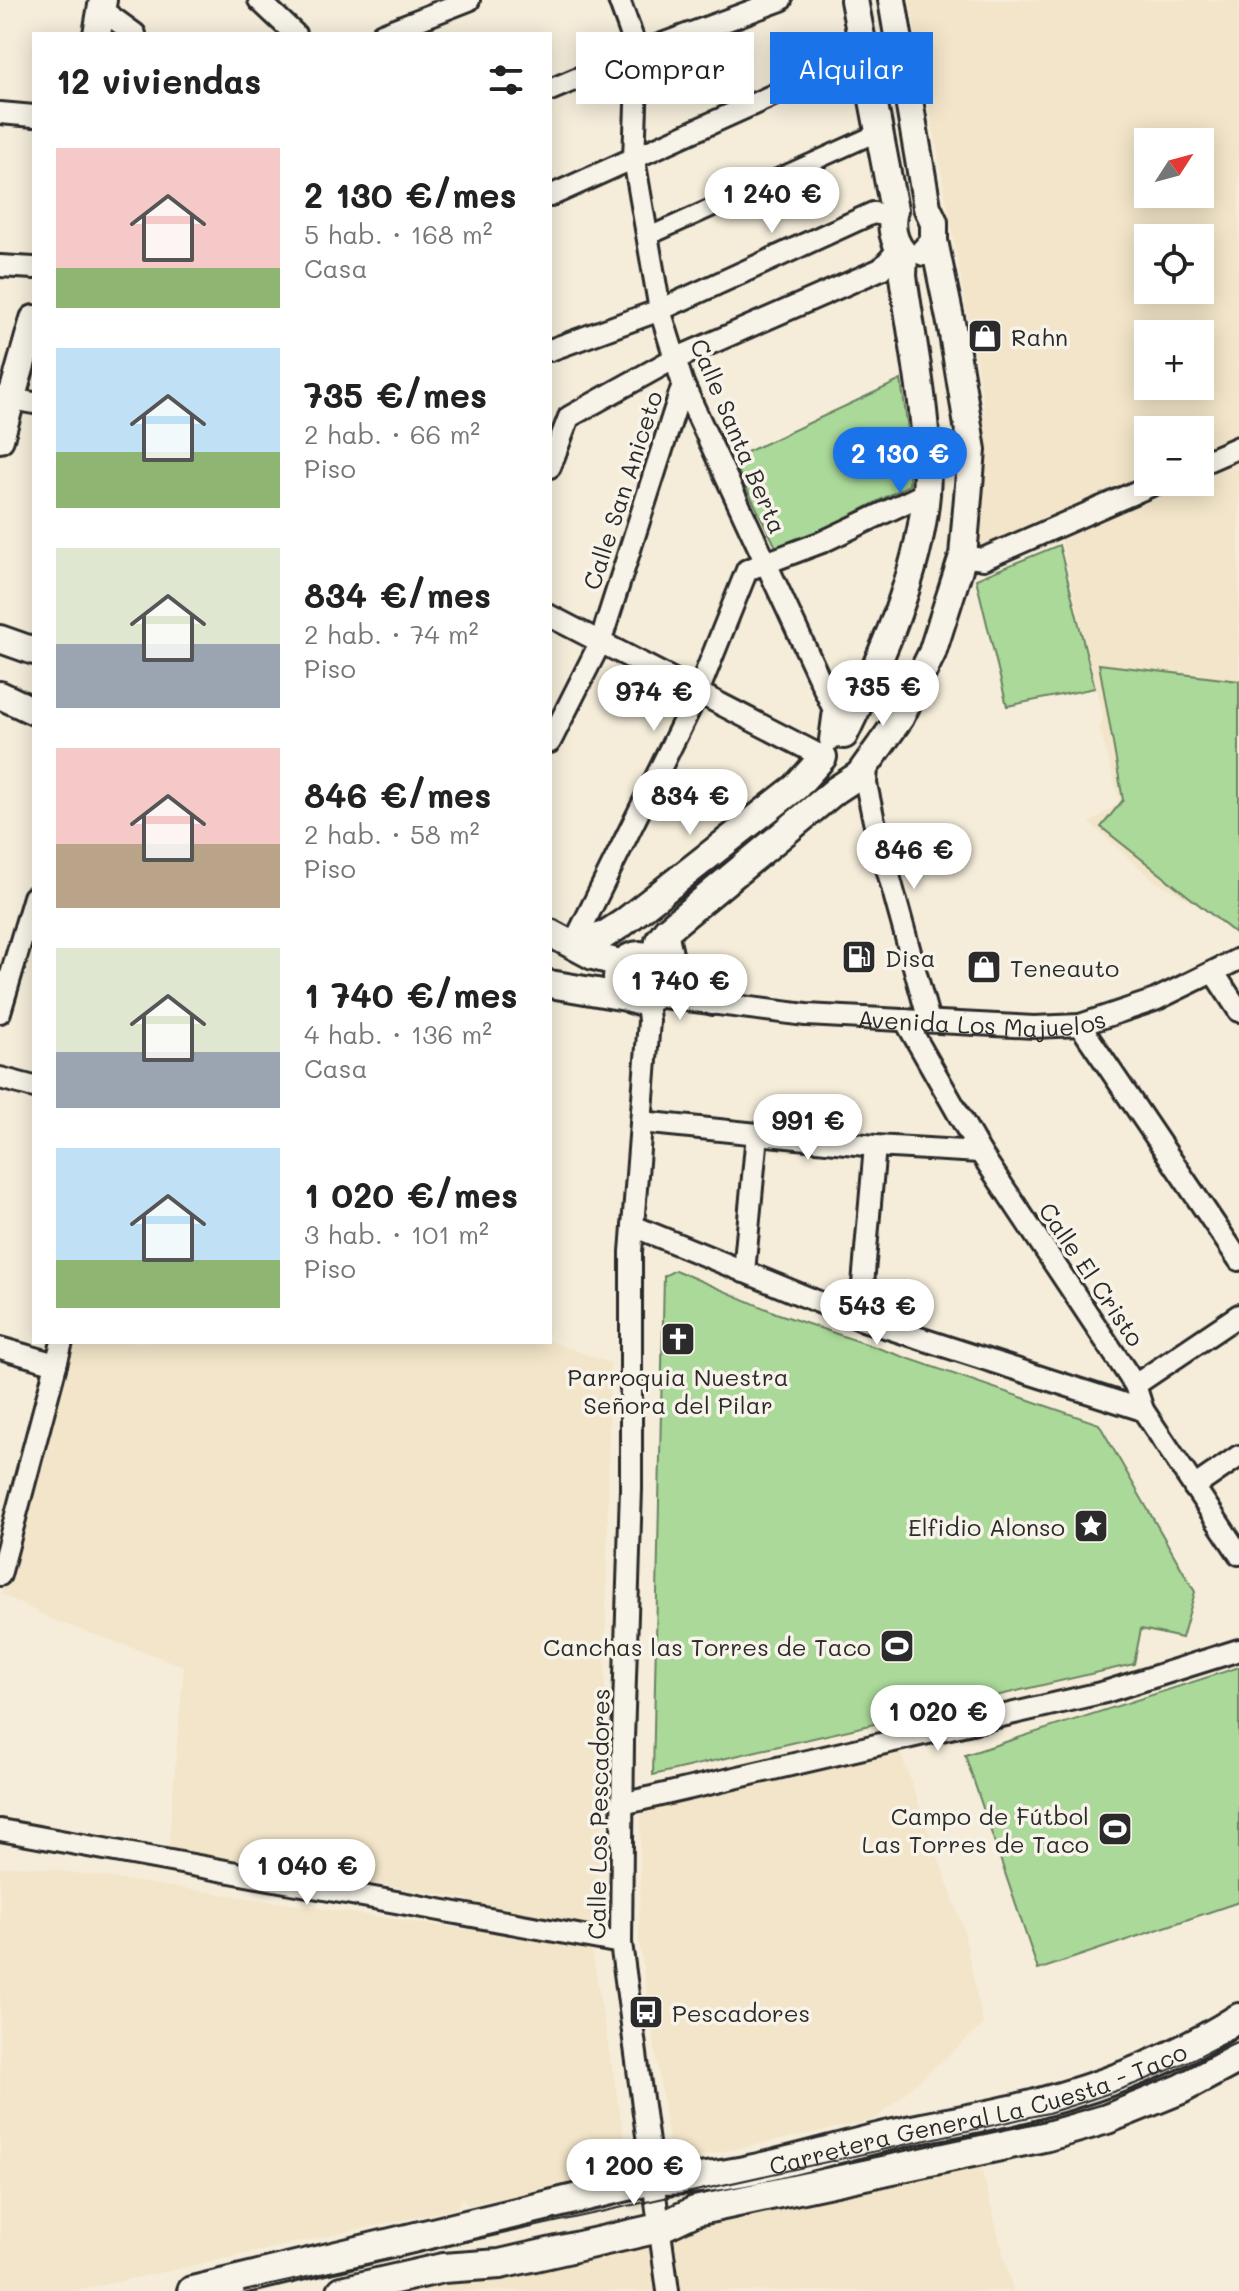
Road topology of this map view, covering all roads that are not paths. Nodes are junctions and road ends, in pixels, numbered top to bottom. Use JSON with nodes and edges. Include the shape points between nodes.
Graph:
{"nodes":[{"id":1,"x":259,"y":0,"type":"edge"},
{"id":2,"x":469,"y":0,"type":"edge"},
{"id":3,"x":619,"y":0,"type":"edge"},
{"id":4,"x":781,"y":0,"type":"edge"},
{"id":5,"x":854,"y":0,"type":"edge"},
{"id":6,"x":892,"y":0,"type":"edge"},
{"id":7,"x":101,"y":15,"type":"edge"},
{"id":8,"x":131,"y":32,"type":"edge"},
{"id":9,"x":293,"y":32,"type":"edge"},
{"id":10,"x":387,"y":32,"type":"edge"},
{"id":11,"x":630,"y":32,"type":"edge"},
{"id":12,"x":695,"y":32,"type":"edge"},
{"id":13,"x":860,"y":32,"type":"edge"},
{"id":14,"x":576,"y":79,"type":"edge"},
{"id":15,"x":552,"y":89,"type":"edge"},
{"id":16,"x":770,"y":97,"type":"edge"},
{"id":17,"x":636,"y":104,"type":"edge"},
{"id":18,"x":872,"y":104,"type":"edge"},
{"id":19,"x":0,"y":113,"type":"edge"},
{"id":20,"x":32,"y":116,"type":"edge"},
{"id":21,"x":877,"y":133,"type":"junction"},
{"id":22,"x":634,"y":159,"type":"junction"},
{"id":23,"x":552,"y":195,"type":"edge"},
{"id":24,"x":927,"y":207,"type":"junction"},
{"id":25,"x":893,"y":213,"type":"junction"},
{"id":26,"x":649,"y":236,"type":"junction"},
{"id":27,"x":934,"y":241,"type":"junction"},
{"id":28,"x":902,"y":252,"type":"junction"},
{"id":29,"x":0,"y":266,"type":"edge"},
{"id":30,"x":32,"y":268,"type":"edge"},
{"id":31,"x":660,"y":310,"type":"junction"},
{"id":32,"x":32,"y":328,"type":"edge"},
{"id":33,"x":552,"y":349,"type":"edge"},
{"id":34,"x":675,"y":359,"type":"junction"},
{"id":35,"x":683,"y":384,"type":"junction"},
{"id":36,"x":15,"y":400,"type":"edge"},
{"id":37,"x":674,"y":417,"type":"junction"},
{"id":38,"x":702,"y":425,"type":"junction"},
{"id":39,"x":0,"y":439,"type":"edge"},
{"id":40,"x":1239,"y":447,"type":"edge"},
{"id":41,"x":1214,"y":458,"type":"edge"},
{"id":42,"x":552,"y":462,"type":"edge"},
{"id":43,"x":926,"y":493,"type":"junction"},
{"id":44,"x":1134,"y":493,"type":"edge"},
{"id":45,"x":963,"y":556,"type":"junction"},
{"id":46,"x":766,"y":562,"type":"junction"},
{"id":47,"x":552,"y":617,"type":"edge"},
{"id":48,"x":0,"y":639,"type":"edge"},
{"id":49,"x":600,"y":643,"type":"junction"},
{"id":50,"x":32,"y":650,"type":"edge"},
{"id":51,"x":698,"y":692,"type":"junction"},
{"id":52,"x":0,"y":695,"type":"edge"},
{"id":53,"x":32,"y":710,"type":"edge"},
{"id":54,"x":552,"y":738,"type":"edge"},
{"id":55,"x":832,"y":744,"type":"junction"},
{"id":56,"x":859,"y":772,"type":"junction"},
{"id":57,"x":32,"y":904,"type":"edge"},
{"id":58,"x":643,"y":905,"type":"junction"},
{"id":59,"x":667,"y":930,"type":"junction"},
{"id":60,"x":562,"y":938,"type":"edge"},
{"id":61,"x":1239,"y":959,"type":"edge"},
{"id":62,"x":623,"y":961,"type":"junction"},
{"id":63,"x":1214,"y":973,"type":"junction"},
{"id":64,"x":552,"y":984,"type":"edge"},
{"id":65,"x":649,"y":987,"type":"junction"},
{"id":66,"x":712,"y":1004,"type":"junction"},
{"id":67,"x":1239,"y":1011,"type":"edge"},
{"id":68,"x":0,"y":1012,"type":"edge"},
{"id":69,"x":905,"y":1020,"type":"junction"},
{"id":70,"x":929,"y":1021,"type":"junction"},
{"id":71,"x":1080,"y":1025,"type":"junction"},
{"id":72,"x":0,"y":1078,"type":"edge"},
{"id":73,"x":32,"y":1086,"type":"edge"},
{"id":74,"x":641,"y":1122,"type":"junction"},
{"id":75,"x":757,"y":1134,"type":"junction"},
{"id":76,"x":875,"y":1146,"type":"junction"},
{"id":77,"x":980,"y":1152,"type":"junction"},
{"id":78,"x":633,"y":1226,"type":"junction"},
{"id":79,"x":1239,"y":1260,"type":"edge"},
{"id":80,"x":744,"y":1272,"type":"junction"},
{"id":81,"x":1239,"y":1315,"type":"edge"},
{"id":82,"x":860,"y":1319,"type":"junction"},
{"id":83,"x":61,"y":1344,"type":"edge"},
{"id":84,"x":0,"y":1348,"type":"edge"},
{"id":85,"x":56,"y":1364,"type":"junction"},
{"id":86,"x":1135,"y":1385,"type":"junction"},
{"id":87,"x":1143,"y":1410,"type":"junction"},
{"id":88,"x":1239,"y":1456,"type":"edge"},
{"id":89,"x":1194,"y":1487,"type":"junction"},
{"id":90,"x":1239,"y":1554,"type":"edge"},
{"id":91,"x":0,"y":1575,"type":"edge"},
{"id":92,"x":1239,"y":1650,"type":"edge"},
{"id":93,"x":622,"y":1804,"type":"junction"},
{"id":94,"x":0,"y":1830,"type":"edge"},
{"id":95,"x":621,"y":1943,"type":"junction"},
{"id":96,"x":1239,"y":2018,"type":"edge"},
{"id":97,"x":1239,"y":2058,"type":"edge"},
{"id":98,"x":653,"y":2180,"type":"junction"},
{"id":99,"x":659,"y":2228,"type":"junction"},
{"id":100,"x":192,"y":2291,"type":"edge"},
{"id":101,"x":342,"y":2291,"type":"edge"},
{"id":102,"x":668,"y":2291,"type":"edge"}],
"edges":[{"from":1,"to":9,"type":"street"},
{"from":2,"to":10,"type":"street"},
{"from":3,"to":11,"type":"street","name":"Calle Santa Berta"},
{"from":4,"to":12,"type":"street"},
{"from":5,"to":13,"type":"street"},
{"from":6,"to":24,"type":"street"},
{"from":7,"to":8,"type":"street"},
{"from":14,"to":15,"type":"street"},
{"from":16,"to":22,"type":"street"},
{"from":17,"to":22,"type":"street","name":"Calle Santa Berta"},
{"from":18,"to":21,"type":"street"},
{"from":19,"to":20,"type":"street"},
{"from":21,"to":25,"type":"street"},
{"from":21,"to":26,"type":"street"},
{"from":22,"to":23,"type":"street"},
{"from":22,"to":26,"type":"street","name":"Calle Santa Berta"},
{"from":24,"to":25,"type":"street","via":[[908,202]]},
{"from":24,"to":27,"type":"street"},
{"from":25,"to":28,"type":"street","via":[[891,225]]},
{"from":25,"to":31,"type":"street","via":[[873,213]]},
{"from":26,"to":31,"type":"street","name":"Calle Santa Berta"},
{"from":27,"to":28,"type":"street","via":[[920,254]]},
{"from":27,"to":45,"type":"street","via":[[972,450]]},
{"from":28,"to":34,"type":"street","via":[[881,269]]},
{"from":28,"to":43,"type":"street","via":[[925,441]]},
{"from":29,"to":30,"type":"street"},
{"from":31,"to":33,"type":"street"},
{"from":31,"to":34,"type":"street","name":"Calle Santa Berta"},
{"from":32,"to":36,"type":"street"},
{"from":34,"to":35,"type":"street","name":"Calle Santa Berta"},
{"from":34,"to":42,"type":"street","via":[[569,417]]},
{"from":35,"to":37,"type":"street","name":"Calle San Aniceto"},
{"from":35,"to":38,"type":"street","name":"Calle Santa Berta"},
{"from":36,"to":39,"type":"street"},
{"from":37,"to":38,"type":"street","via":[[690,417]]},
{"from":37,"to":49,"type":"street","name":"Calle San Aniceto"},
{"from":38,"to":46,"type":"street","name":"Calle Santa Berta"},
{"from":40,"to":41,"type":"street"},
{"from":43,"to":46,"type":"street"},
{"from":43,"to":55,"type":"street","via":[[915,561],[872,677]]},
{"from":44,"to":45,"type":"street","via":[[983,559]]},
{"from":45,"to":56,"type":"street","via":[[932,653],[900,718]]},
{"from":46,"to":51,"type":"street","via":[[747,570]]},
{"from":46,"to":55,"type":"street","name":"Calle Santa Berta","via":[[834,710]]},
{"from":47,"to":49,"type":"street"},
{"from":48,"to":50,"type":"street"},
{"from":49,"to":51,"type":"street"},
{"from":49,"to":54,"type":"street","name":"Calle San Aniceto"},
{"from":51,"to":55,"type":"street"},
{"from":51,"to":60,"type":"street"},
{"from":52,"to":53,"type":"street"},
{"from":55,"to":56,"type":"street","via":[[827,771],[834,777]]},
{"from":55,"to":56,"type":"street","via":[[854,736],[864,745],[868,754]]},
{"from":55,"to":58,"type":"street","via":[[796,787]]},
{"from":56,"to":59,"type":"street"},
{"from":56,"to":70,"type":"street"},
{"from":57,"to":68,"type":"street"},
{"from":58,"to":60,"type":"street","via":[[603,936]]},
{"from":58,"to":62,"type":"street"},
{"from":59,"to":65,"type":"street","via":[[659,941]]},
{"from":59,"to":66,"type":"street","via":[[678,974]]},
{"from":60,"to":62,"type":"street","via":[[593,956]]},
{"from":61,"to":63,"type":"street","name":"Avenida Los Majuelos"},
{"from":62,"to":65,"type":"street","via":[[646,955]]},
{"from":62,"to":65,"type":"street","via":[[616,975],[618,987]]},
{"from":63,"to":67,"type":"street"},
{"from":63,"to":71,"type":"street","name":"Avenida Los Majuelos"},
{"from":64,"to":65,"type":"street","name":"Avenida Los Majuelos"},
{"from":65,"to":66,"type":"street","name":"Avenida Los Majuelos"},
{"from":65,"to":74,"type":"street","name":"Calle Los Pescadores"},
{"from":66,"to":69,"type":"street","name":"Avenida Los Majuelos"},
{"from":69,"to":70,"type":"street","name":"Avenida Los Majuelos"},
{"from":69,"to":77,"type":"street","name":"Calle El Cristo"},
{"from":70,"to":71,"type":"street","name":"Avenida Los Majuelos"},
{"from":71,"to":79,"type":"street"},
{"from":72,"to":73,"type":"street"},
{"from":74,"to":75,"type":"street"},
{"from":74,"to":78,"type":"street","name":"Calle Los Pescadores"},
{"from":75,"to":76,"type":"street"},
{"from":75,"to":80,"type":"street"},
{"from":76,"to":77,"type":"street"},
{"from":76,"to":82,"type":"street"},
{"from":77,"to":86,"type":"street","name":"Calle El Cristo"},
{"from":78,"to":80,"type":"street"},
{"from":78,"to":93,"type":"street","name":"Calle Los Pescadores"},
{"from":80,"to":82,"type":"street"},
{"from":81,"to":86,"type":"street"},
{"from":82,"to":87,"type":"street"},
{"from":83,"to":85,"type":"street"},
{"from":84,"to":85,"type":"street"},
{"from":85,"to":91,"type":"street"},
{"from":86,"to":87,"type":"street","name":"Calle El Cristo"},
{"from":87,"to":89,"type":"street","name":"Calle El Cristo"},
{"from":88,"to":89,"type":"street"},
{"from":89,"to":90,"type":"street","name":"Calle El Cristo"},
{"from":92,"to":93,"type":"street","via":[[1105,1692]]},
{"from":93,"to":95,"type":"street","name":"Calle Los Pescadores"},
{"from":94,"to":95,"type":"street"},
{"from":95,"to":98,"type":"street","name":"Calle Los Pescadores"},
{"from":96,"to":98,"type":"main road","name":"Carretera General La Cuesta - Taco","via":[[1164,2058],[1037,2104],[760,2167],[687,2181]]},
{"from":97,"to":99,"type":"main road","name":"Carretera General La Cuesta - Taco","via":[[1107,2119],[695,2211]]},
{"from":98,"to":99,"type":"street","name":"Calle Los Pescadores"},
{"from":98,"to":100,"type":"main road","name":"Carretera General La Cuesta - Taco"},
{"from":99,"to":101,"type":"main road","name":"Carretera General La Cuesta - Taco","via":[[500,2264],[443,2268]]},
{"from":99,"to":102,"type":"street","name":"Calle Los Pescadores"}]}
